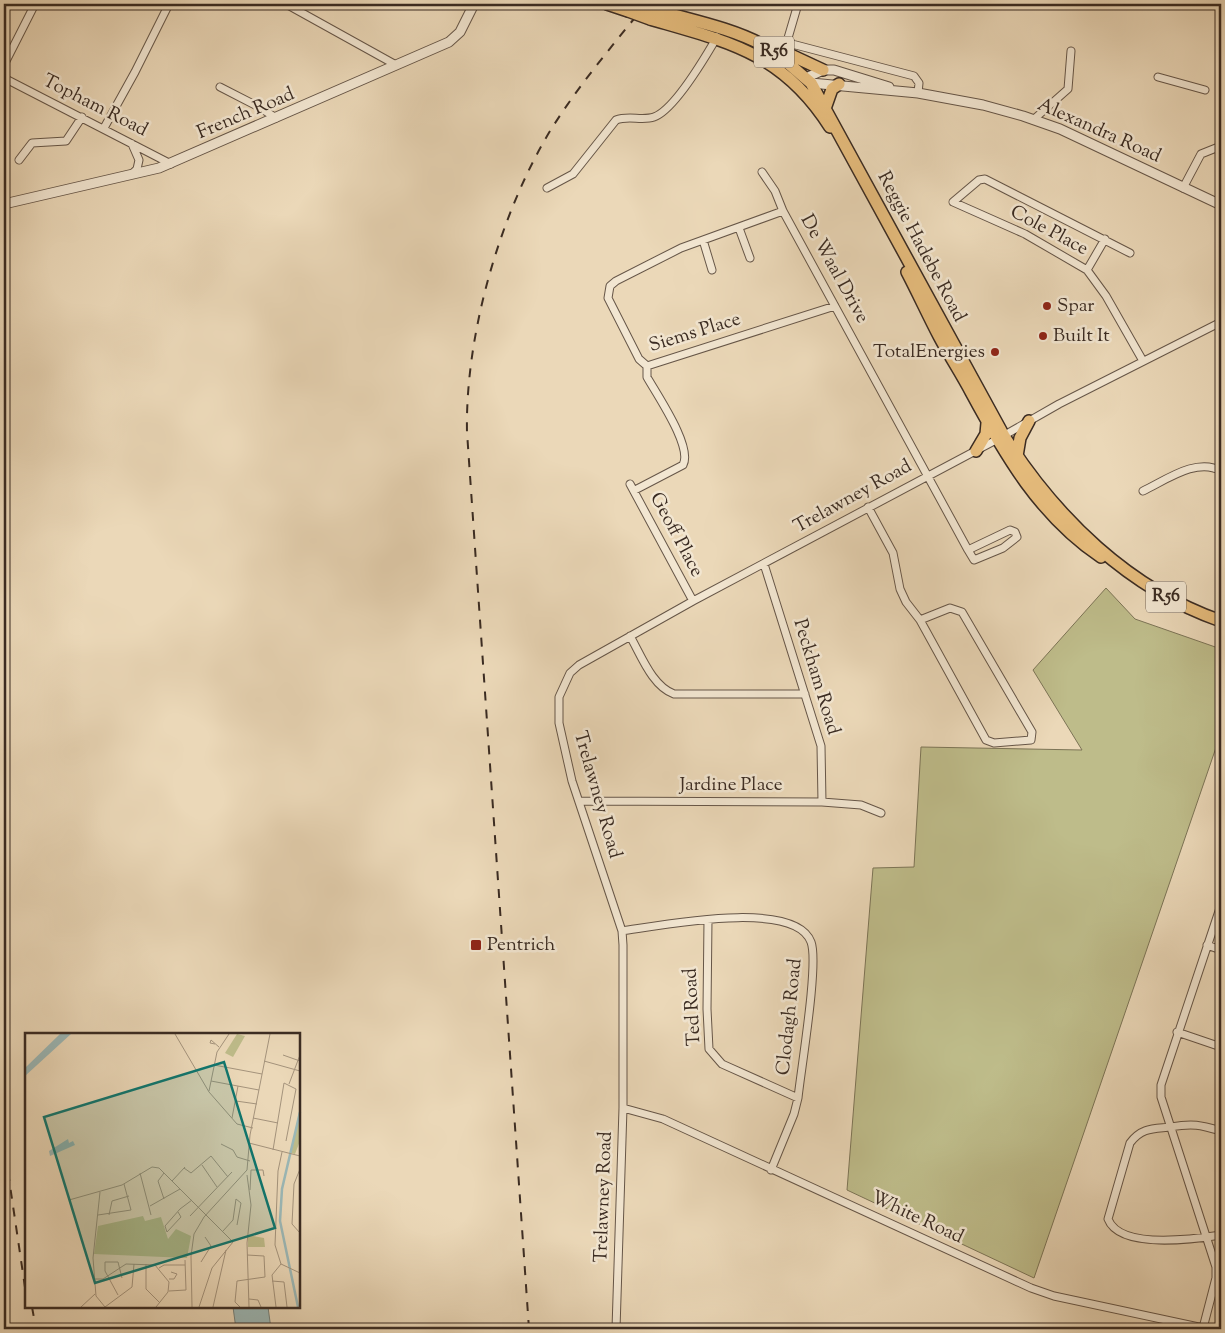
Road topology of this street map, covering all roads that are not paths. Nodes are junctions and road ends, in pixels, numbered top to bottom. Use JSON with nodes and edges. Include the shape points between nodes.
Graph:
{"nodes":[{"id":1,"x":36,"y":4,"type":"edge"},
{"id":2,"x":169,"y":4,"type":"edge"},
{"id":3,"x":286,"y":4,"type":"edge"},
{"id":4,"x":474,"y":4,"type":"edge"},
{"id":5,"x":607,"y":4,"type":"edge"},
{"id":6,"x":638,"y":4,"type":"edge"},
{"id":7,"x":798,"y":4,"type":"edge"},
{"id":8,"x":652,"y":14,"type":"junction"},
{"id":9,"x":719,"y":33,"type":"junction"},
{"id":10,"x":762,"y":45,"type":"junction"},
{"id":11,"x":1071,"y":51,"type":"dead end"},
{"id":12,"x":4,"y":65,"type":"edge"},
{"id":13,"x":396,"y":65,"type":"junction"},
{"id":14,"x":823,"y":70,"type":"junction"},
{"id":15,"x":1158,"y":77,"type":"dead end"},
{"id":16,"x":4,"y":78,"type":"edge"},
{"id":17,"x":792,"y":81,"type":"junction"},
{"id":18,"x":807,"y":81,"type":"junction"},
{"id":19,"x":839,"y":84,"type":"junction"},
{"id":20,"x":220,"y":87,"type":"dead end"},
{"id":21,"x":899,"y":90,"type":"junction"},
{"id":22,"x":1205,"y":90,"type":"dead end"},
{"id":23,"x":918,"y":93,"type":"junction"},
{"id":24,"x":826,"y":114,"type":"junction"},
{"id":25,"x":82,"y":117,"type":"junction"},
{"id":26,"x":276,"y":118,"type":"junction"},
{"id":27,"x":1032,"y":120,"type":"junction"},
{"id":28,"x":104,"y":128,"type":"junction"},
{"id":29,"x":131,"y":143,"type":"junction"},
{"id":30,"x":1221,"y":146,"type":"edge"},
{"id":31,"x":19,"y":160,"type":"dead end"},
{"id":32,"x":170,"y":164,"type":"junction"},
{"id":33,"x":762,"y":172,"type":"dead end"},
{"id":34,"x":130,"y":176,"type":"junction"},
{"id":35,"x":547,"y":188,"type":"dead end"},
{"id":36,"x":1183,"y":188,"type":"junction"},
{"id":37,"x":4,"y":204,"type":"edge"},
{"id":38,"x":1221,"y":205,"type":"edge"},
{"id":39,"x":783,"y":211,"type":"junction"},
{"id":40,"x":738,"y":228,"type":"junction"},
{"id":41,"x":1105,"y":239,"type":"junction"},
{"id":42,"x":702,"y":240,"type":"junction"},
{"id":43,"x":1130,"y":253,"type":"dead end"},
{"id":44,"x":750,"y":258,"type":"dead end"},
{"id":45,"x":712,"y":270,"type":"dead end"},
{"id":46,"x":1087,"y":270,"type":"junction"},
{"id":47,"x":608,"y":290,"type":"joint"},
{"id":48,"x":835,"y":306,"type":"junction"},
{"id":49,"x":1221,"y":322,"type":"edge"},
{"id":50,"x":1143,"y":361,"type":"junction"},
{"id":51,"x":647,"y":366,"type":"junction"},
{"id":52,"x":1029,"y":421,"type":"junction"},
{"id":53,"x":987,"y":423,"type":"junction"},
{"id":54,"x":1000,"y":438,"type":"junction"},
{"id":55,"x":976,"y":451,"type":"junction"},
{"id":56,"x":1017,"y":456,"type":"junction"},
{"id":57,"x":1221,"y":471,"type":"edge"},
{"id":58,"x":926,"y":476,"type":"junction"},
{"id":59,"x":1143,"y":491,"type":"dead end"},
{"id":60,"x":868,"y":507,"type":"junction"},
{"id":61,"x":968,"y":550,"type":"junction"},
{"id":62,"x":764,"y":564,"type":"junction"},
{"id":63,"x":1116,"y":564,"type":"junction"},
{"id":64,"x":693,"y":601,"type":"junction"},
{"id":65,"x":920,"y":620,"type":"junction"},
{"id":66,"x":1221,"y":621,"type":"edge"},
{"id":67,"x":630,"y":636,"type":"junction"},
{"id":68,"x":805,"y":694,"type":"junction"},
{"id":69,"x":579,"y":801,"type":"junction"},
{"id":70,"x":822,"y":802,"type":"junction"},
{"id":71,"x":881,"y":813,"type":"dead end"},
{"id":72,"x":1221,"y":905,"type":"edge"},
{"id":73,"x":708,"y":920,"type":"junction"},
{"id":74,"x":622,"y":931,"type":"junction"},
{"id":75,"x":1207,"y":945,"type":"junction"},
{"id":76,"x":1221,"y":950,"type":"edge"},
{"id":77,"x":1177,"y":1032,"type":"junction"},
{"id":78,"x":1221,"y":1047,"type":"edge"},
{"id":79,"x":798,"y":1098,"type":"junction"},
{"id":80,"x":623,"y":1108,"type":"junction"},
{"id":81,"x":1171,"y":1127,"type":"junction"},
{"id":82,"x":1221,"y":1131,"type":"edge"},
{"id":83,"x":772,"y":1170,"type":"junction"},
{"id":84,"x":1221,"y":1235,"type":"edge"},
{"id":85,"x":1207,"y":1237,"type":"junction"},
{"id":86,"x":616,"y":1329,"type":"edge"},
{"id":87,"x":1205,"y":1329,"type":"edge"}],
"edges":[{"from":1,"to":12,"type":"street"},
{"from":2,"to":28,"type":"street"},
{"from":3,"to":13,"type":"street"},
{"from":4,"to":13,"type":"street","name":"French Road","via":[[456,38]]},
{"from":5,"to":8,"type":"main road","number":"R56","bridge":true},
{"from":6,"to":8,"type":"main road","number":"R56","bridge":true},
{"from":7,"to":23,"type":"street","via":[[788,38],[792,44],[914,76],[919,83]]},
{"from":8,"to":9,"type":"main road","number":"R56"},
{"from":9,"to":10,"type":"main road","number":"R56"},
{"from":9,"to":17,"type":"main road","number":"R56","via":[[779,69]]},
{"from":9,"to":35,"type":"street","via":[[698,68],[668,107],[652,117],[616,120],[573,174]]},
{"from":10,"to":14,"type":"main road","via":[[781,50]]},
{"from":10,"to":18,"type":"main road","number":"R56"},
{"from":11,"to":27,"type":"street","via":[[1068,89]]},
{"from":13,"to":26,"type":"street","name":"French Road"},
{"from":14,"to":18,"type":"street"},
{"from":14,"to":21,"type":"street","name":"Alexandra Road"},
{"from":15,"to":22,"type":"street"},
{"from":16,"to":25,"type":"street","name":"Topham Road"},
{"from":17,"to":18,"type":"main road"},
{"from":17,"to":24,"type":"main road","name":"Reggie Hadebe Road","number":"R56"},
{"from":18,"to":19,"type":"street","name":"Alexandra Road"},
{"from":18,"to":24,"type":"main road","name":"Reggie Hadebe Road","number":"R56"},
{"from":19,"to":21,"type":"street","name":"Alexandra Road"},
{"from":19,"to":24,"type":"main road","via":[[832,90]]},
{"from":20,"to":26,"type":"street"},
{"from":21,"to":23,"type":"street","name":"Alexandra Road"},
{"from":23,"to":27,"type":"street","name":"Alexandra Road","via":[[983,105]]},
{"from":24,"to":53,"type":"main road","name":"Reggie Hadebe Road","number":"R56"},
{"from":24,"to":54,"type":"main road","name":"Reggie Hadebe Road","number":"R56"},
{"from":25,"to":28,"type":"street","name":"Topham Road"},
{"from":25,"to":31,"type":"street","via":[[66,141],[32,143]]},
{"from":26,"to":32,"type":"street","name":"French Road"},
{"from":27,"to":36,"type":"street","name":"Alexandra Road"},
{"from":28,"to":29,"type":"street","name":"Topham Road"},
{"from":29,"to":32,"type":"street","name":"Topham Road"},
{"from":29,"to":34,"type":"street","via":[[139,160],[137,169]]},
{"from":30,"to":36,"type":"street","via":[[1201,154]]},
{"from":32,"to":34,"type":"street","name":"French Road"},
{"from":33,"to":39,"type":"street","name":"De Waal Drive"},
{"from":34,"to":37,"type":"street","name":"French Road"},
{"from":36,"to":38,"type":"street","name":"Alexandra Road"},
{"from":39,"to":40,"type":"street","name":"De Waal Drive"},
{"from":39,"to":48,"type":"street","name":"De Waal Drive"},
{"from":40,"to":42,"type":"street","name":"De Waal Drive"},
{"from":40,"to":44,"type":"street"},
{"from":41,"to":43,"type":"street"},
{"from":41,"to":46,"type":"street"},
{"from":41,"to":46,"type":"street","name":"Cole Place","via":[[985,179],[979,180],[953,202],[1025,234]]},
{"from":42,"to":45,"type":"street"},
{"from":42,"to":47,"type":"street","name":"De Waal Drive","via":[[616,280]]},
{"from":46,"to":50,"type":"street","name":"Cole Place","via":[[1106,296]]},
{"from":47,"to":51,"type":"street","name":"Siems Place","via":[[608,298],[625,332],[639,359]]},
{"from":48,"to":51,"type":"street","name":"Siems Place"},
{"from":48,"to":58,"type":"street","name":"De Waal Drive"},
{"from":49,"to":50,"type":"street","name":"Trelawney Road"},
{"from":50,"to":52,"type":"street","name":"Trelawney Road"},
{"from":51,"to":64,"type":"street","name":"Geoff Place","via":[[648,377],[682,440],[686,457],[683,465],[632,487]]},
{"from":52,"to":54,"type":"street","name":"Trelawney Road"},
{"from":52,"to":56,"type":"main road","via":[[1020,438]]},
{"from":53,"to":54,"type":"main road","name":"Reggie Hadebe Road","number":"R56"},
{"from":53,"to":55,"type":"main road","via":[[986,434]]},
{"from":54,"to":55,"type":"street","name":"Trelawney Road"},
{"from":54,"to":56,"type":"main road","name":"Reggie Hadebe Road","number":"R56"},
{"from":54,"to":63,"type":"main road","name":"Reggie Hadebe Road","number":"R56","via":[[1024,481],[1056,520],[1080,543]]},
{"from":55,"to":58,"type":"street","name":"Trelawney Road"},
{"from":56,"to":63,"type":"main road","name":"Reggie Hadebe Road","number":"R56","via":[[1064,514]]},
{"from":57,"to":59,"type":"street","via":[[1212,466],[1195,466]]},
{"from":58,"to":60,"type":"street","name":"Trelawney Road"},
{"from":58,"to":61,"type":"street","name":"De Waal Drive"},
{"from":60,"to":62,"type":"street","name":"Trelawney Road"},
{"from":60,"to":65,"type":"street","via":[[893,554],[900,589]]},
{"from":61,"to":61,"type":"street","via":[[1010,530],[1017,537],[977,561]]},
{"from":62,"to":64,"type":"street","name":"Trelawney Road"},
{"from":62,"to":68,"type":"street","name":"Peckham Road"},
{"from":63,"to":66,"type":"main road","name":"Reggie Hadebe Road","number":"R56","via":[[1170,599]]},
{"from":64,"to":67,"type":"street","name":"Trelawney Road"},
{"from":65,"to":65,"type":"street","via":[[986,740],[994,743],[1031,740],[1032,732],[962,612],[950,608]]},
{"from":67,"to":68,"type":"street","via":[[656,681],[674,694]]},
{"from":67,"to":69,"type":"street","name":"Trelawney Road","via":[[579,665],[570,673],[559,697],[562,742]]},
{"from":68,"to":70,"type":"street","name":"Peckham Road","via":[[821,746]]},
{"from":69,"to":70,"type":"street","name":"Jardine Place"},
{"from":69,"to":74,"type":"street","name":"Trelawney Road"},
{"from":70,"to":71,"type":"street","name":"Jardine Place","via":[[862,805]]},
{"from":72,"to":75,"type":"street"},
{"from":73,"to":74,"type":"street","name":"Clodagh Road"},
{"from":73,"to":79,"type":"street","name":"Ted Road","via":[[709,1049],[722,1064]]},
{"from":73,"to":79,"type":"street","name":"Clodagh Road","via":[[783,920],[808,936],[813,951]]},
{"from":74,"to":80,"type":"street","name":"Trelawney Road"},
{"from":75,"to":76,"type":"street"},
{"from":75,"to":77,"type":"street"},
{"from":77,"to":78,"type":"street"},
{"from":77,"to":81,"type":"street","via":[[1161,1085],[1161,1097]]},
{"from":79,"to":83,"type":"street","name":"Clodagh Road"},
{"from":80,"to":83,"type":"street","name":"White Road","via":[[663,1119]]},
{"from":80,"to":86,"type":"street","name":"Trelawney Road"},
{"from":81,"to":82,"type":"street","via":[[1192,1123]]},
{"from":81,"to":85,"type":"street"},
{"from":81,"to":85,"type":"street","via":[[1147,1129],[1136,1134],[1130,1143],[1108,1219],[1115,1229],[1123,1233],[1158,1241]]},
{"from":83,"to":87,"type":"street","name":"White Road","via":[[1032,1288],[1054,1296]]},
{"from":84,"to":85,"type":"street"},
{"from":85,"to":87,"type":"street","via":[[1216,1278]]}]}
